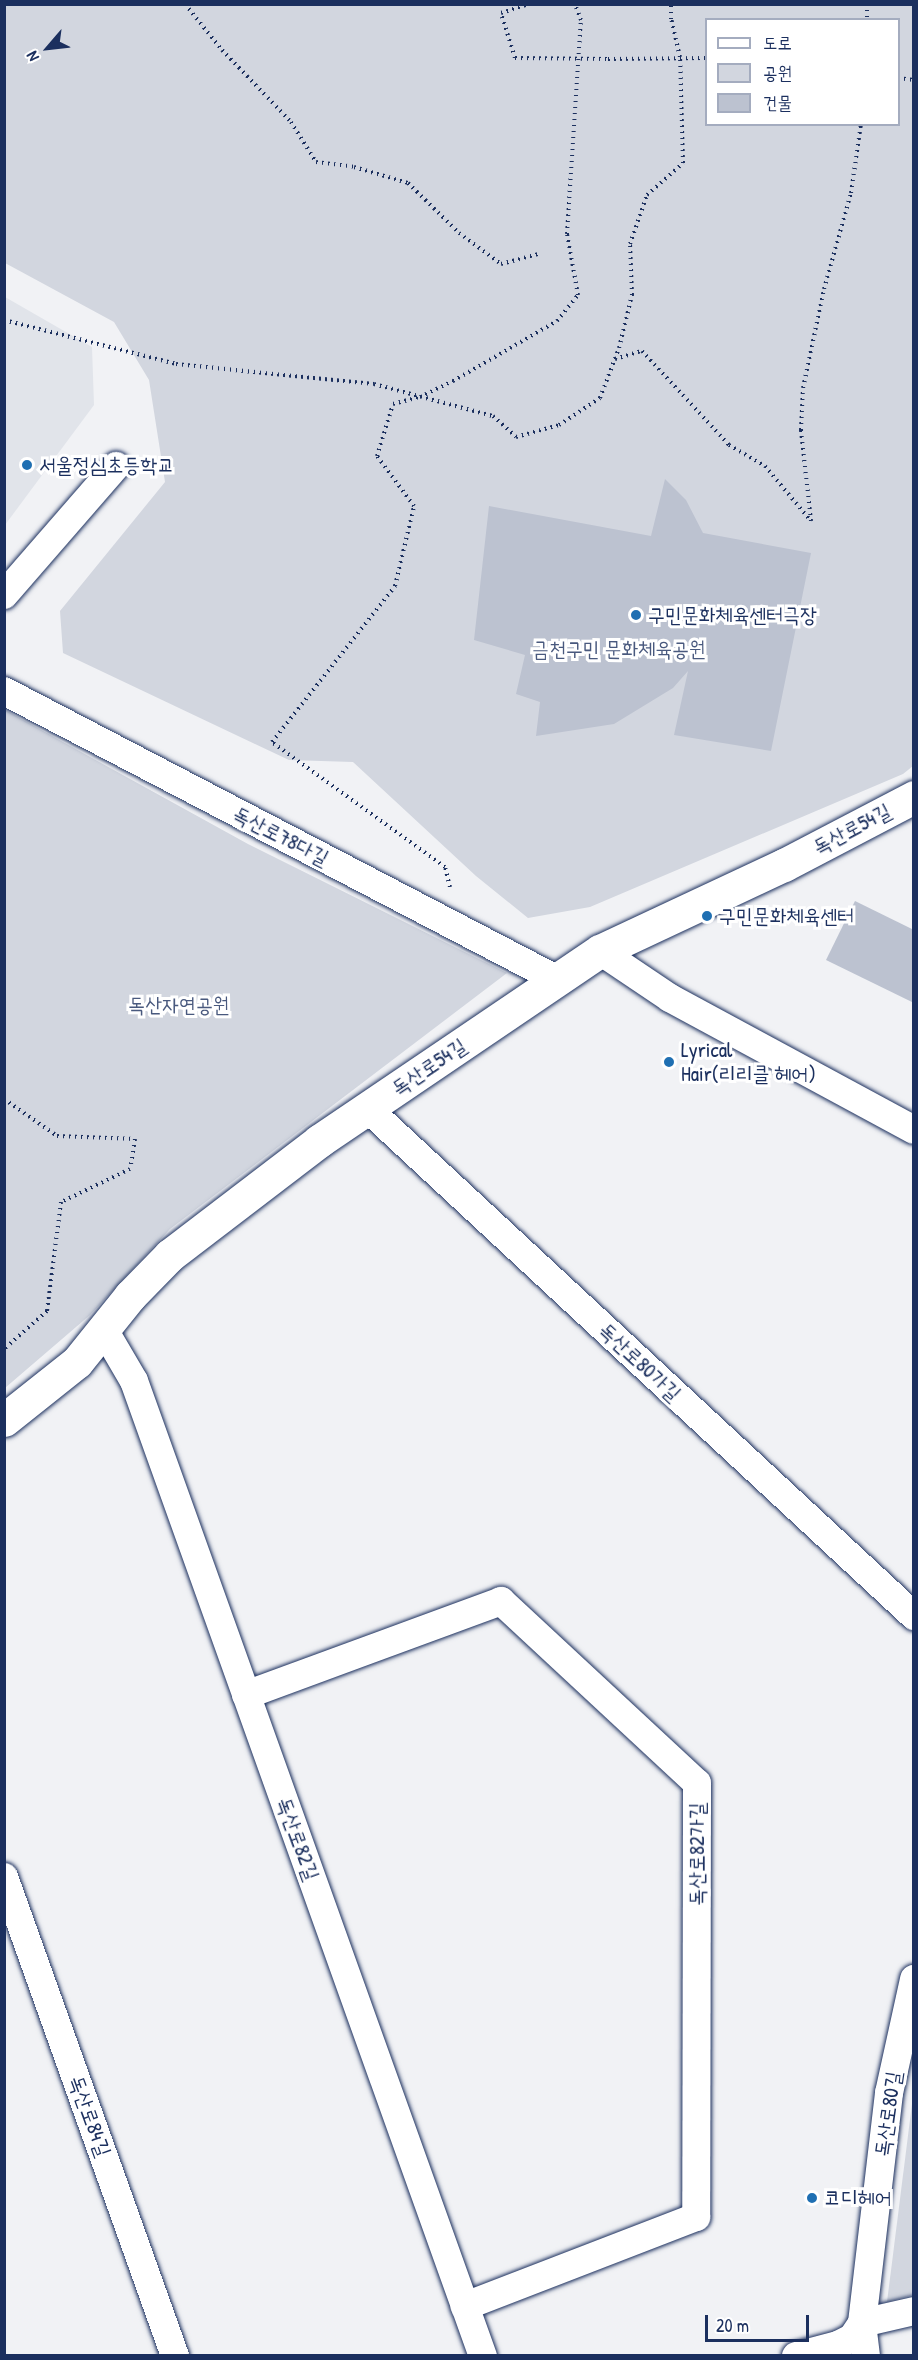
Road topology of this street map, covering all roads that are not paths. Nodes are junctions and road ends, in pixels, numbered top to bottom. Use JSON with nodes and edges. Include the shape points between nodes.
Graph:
{"nodes":[{"id":1,"x":116,"y":466,"type":"dead end"},
{"id":2,"x":4,"y":595,"type":"edge"},
{"id":3,"x":4,"y":691,"type":"edge"},
{"id":4,"x":914,"y":797,"type":"edge"},
{"id":5,"x":600,"y":951,"type":"junction"},
{"id":6,"x":558,"y":980,"type":"junction"},
{"id":7,"x":368,"y":1108,"type":"junction"},
{"id":8,"x":914,"y":1130,"type":"edge"},
{"id":9,"x":103,"y":1328,"type":"junction"},
{"id":10,"x":4,"y":1420,"type":"edge"},
{"id":11,"x":914,"y":1616,"type":"edge"},
{"id":12,"x":246,"y":1695,"type":"junction"},
{"id":13,"x":4,"y":1878,"type":"edge"},
{"id":14,"x":914,"y":1979,"type":"edge"},
{"id":15,"x":904,"y":2071,"type":"edge"},
{"id":16,"x":465,"y":2306,"type":"junction"},
{"id":17,"x":914,"y":2311,"type":"edge"},
{"id":18,"x":862,"y":2323,"type":"junction"},
{"id":19,"x":175,"y":2355,"type":"edge"},
{"id":20,"x":483,"y":2355,"type":"edge"},
{"id":21,"x":796,"y":2355,"type":"edge"},
{"id":22,"x":866,"y":2355,"type":"edge"}],
"edges":[{"from":1,"to":2,"type":"street"},
{"from":3,"to":6,"type":"street","name":"독산로78다길"},
{"from":4,"to":5,"type":"street","name":"독산로54길","via":[[784,865]]},
{"from":5,"to":6,"type":"street","name":"독산로54길"},
{"from":5,"to":8,"type":"street","via":[[670,998]]},
{"from":6,"to":7,"type":"street","name":"독산로54길"},
{"from":7,"to":9,"type":"street","name":"독산로54길","via":[[170,1255]]},
{"from":7,"to":11,"type":"street","name":"독산로80가길"},
{"from":9,"to":10,"type":"street","name":"독산로54길","via":[[77,1362]]},
{"from":9,"to":12,"type":"street","name":"독산로82길","via":[[134,1381]]},
{"from":12,"to":16,"type":"street","name":"독산로82길"},
{"from":12,"to":16,"type":"street","name":"독산로82가길","via":[[501,1601],[697,1783],[696,2217]]},
{"from":13,"to":19,"type":"street","name":"독산로84길"},
{"from":14,"to":15,"type":"street","name":"독산로80길"},
{"from":15,"to":18,"type":"street","name":"독산로80길"},
{"from":16,"to":20,"type":"street","name":"독산로82길"},
{"from":17,"to":18,"type":"street"},
{"from":18,"to":21,"type":"street","via":[[852,2338]]},
{"from":18,"to":22,"type":"street","name":"독산로80길"}]}
